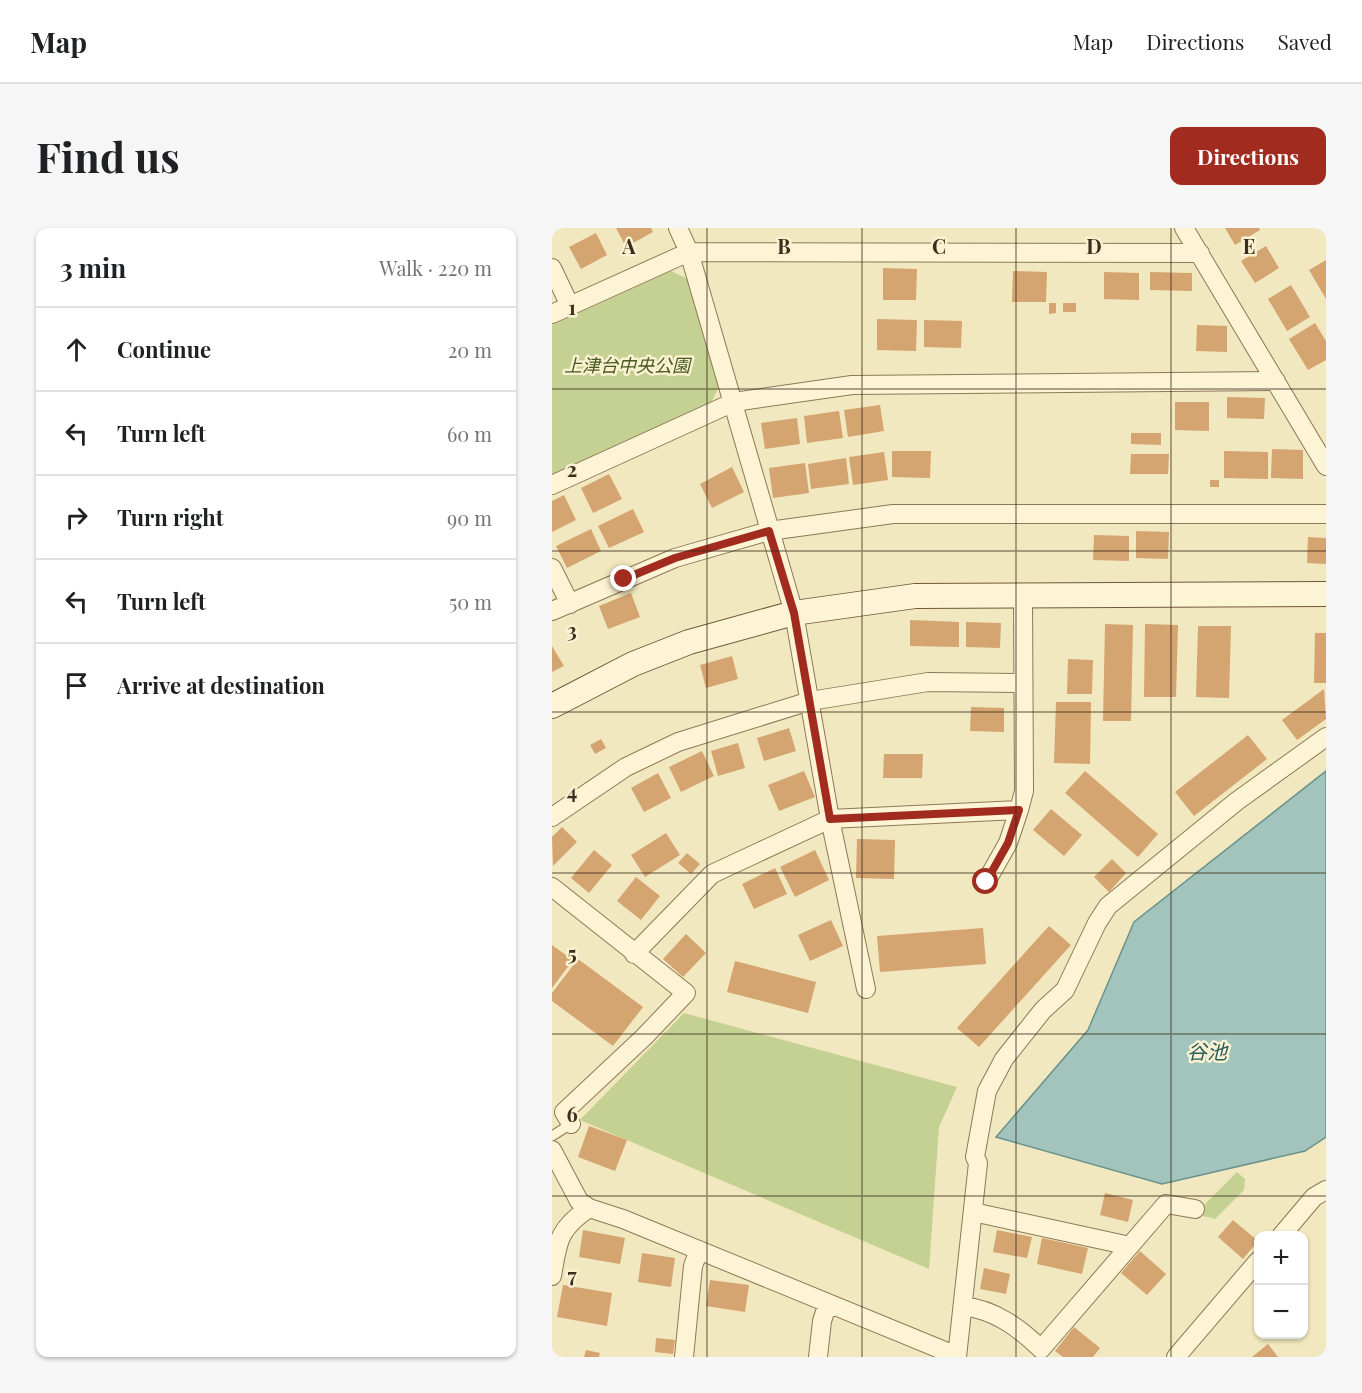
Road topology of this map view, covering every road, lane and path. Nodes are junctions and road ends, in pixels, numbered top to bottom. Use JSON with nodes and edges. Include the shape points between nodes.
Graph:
{"nodes":[{"id":1,"x":678,"y":228,"type":"edge"},
{"id":2,"x":1184,"y":228,"type":"edge"},
{"id":3,"x":689,"y":252,"type":"junction"},
{"id":4,"x":1200,"y":253,"type":"junction"},
{"id":5,"x":552,"y":268,"type":"edge"},
{"id":6,"x":570,"y":306,"type":"junction"},
{"id":7,"x":552,"y":314,"type":"edge"},
{"id":8,"x":1276,"y":381,"type":"junction"},
{"id":9,"x":734,"y":402,"type":"junction"},
{"id":10,"x":1326,"y":465,"type":"edge"},
{"id":11,"x":552,"y":485,"type":"edge"},
{"id":12,"x":1326,"y":514,"type":"edge"},
{"id":13,"x":769,"y":531,"type":"junction"},
{"id":14,"x":552,"y":568,"type":"edge"},
{"id":15,"x":1326,"y":594,"type":"edge"},
{"id":16,"x":1023,"y":595,"type":"junction"},
{"id":17,"x":570,"y":604,"type":"junction"},
{"id":18,"x":552,"y":611,"type":"edge"},
{"id":19,"x":794,"y":613,"type":"junction"},
{"id":20,"x":1023,"y":683,"type":"junction"},
{"id":21,"x":810,"y":701,"type":"junction"},
{"id":22,"x":552,"y":706,"type":"edge"},
{"id":23,"x":1326,"y":737,"type":"edge"},
{"id":24,"x":1019,"y":810,"type":"junction"},
{"id":25,"x":552,"y":817,"type":"edge"},
{"id":26,"x":830,"y":819,"type":"junction"},
{"id":27,"x":986,"y":882,"type":"dead end"},
{"id":28,"x":552,"y":887,"type":"edge"},
{"id":29,"x":634,"y":954,"type":"junction"},
{"id":30,"x":866,"y":989,"type":"dead end"},
{"id":31,"x":571,"y":1124,"type":"joint"},
{"id":32,"x":552,"y":1136,"type":"edge"},
{"id":33,"x":552,"y":1150,"type":"edge"},
{"id":34,"x":1326,"y":1190,"type":"edge"},
{"id":35,"x":589,"y":1208,"type":"junction"},
{"id":36,"x":1196,"y":1209,"type":"dead end"},
{"id":37,"x":973,"y":1212,"type":"junction"},
{"id":38,"x":1285,"y":1231,"type":"edge"},
{"id":39,"x":1130,"y":1246,"type":"junction"},
{"id":40,"x":699,"y":1250,"type":"junction"},
{"id":41,"x":1254,"y":1266,"type":"edge"},
{"id":42,"x":552,"y":1276,"type":"edge"},
{"id":43,"x":828,"y":1303,"type":"junction"},
{"id":44,"x":963,"y":1306,"type":"junction"},
{"id":45,"x":957,"y":1356,"type":"edge"},
{"id":46,"x":684,"y":1357,"type":"edge"},
{"id":47,"x":818,"y":1357,"type":"edge"},
{"id":48,"x":1176,"y":1357,"type":"edge"}],
"edges":[{"from":1,"to":3,"type":"street"},
{"from":2,"to":4,"type":"street"},
{"from":3,"to":4,"type":"street"},
{"from":3,"to":6,"type":"street"},
{"from":3,"to":9,"type":"street"},
{"from":4,"to":8,"type":"street"},
{"from":5,"to":6,"type":"street"},
{"from":6,"to":7,"type":"street"},
{"from":8,"to":9,"type":"street","via":[[852,385]]},
{"from":8,"to":10,"type":"street"},
{"from":9,"to":11,"type":"street"},
{"from":9,"to":13,"type":"street"},
{"from":12,"to":13,"type":"street","via":[[893,514]]},
{"from":13,"to":17,"type":"street","via":[[675,558]]},
{"from":13,"to":19,"type":"street"},
{"from":14,"to":17,"type":"street"},
{"from":15,"to":16,"type":"street"},
{"from":16,"to":19,"type":"street","via":[[915,596]]},
{"from":16,"to":20,"type":"street"},
{"from":17,"to":18,"type":"street"},
{"from":19,"to":21,"type":"street"},
{"from":19,"to":22,"type":"street","via":[[689,642],[633,664]]},
{"from":20,"to":21,"type":"street","via":[[928,682]]},
{"from":20,"to":24,"type":"street","via":[[1024,791]]},
{"from":21,"to":25,"type":"street","via":[[678,742],[626,767]]},
{"from":21,"to":26,"type":"street"},
{"from":23,"to":37,"type":"street","via":[[1237,801],[1108,906],[1065,990],[1043,1010],[1004,1059],[987,1091],[975,1157],[978,1163]]},
{"from":24,"to":26,"type":"street"},
{"from":24,"to":27,"type":"street","via":[[1008,843]]},
{"from":26,"to":29,"type":"street","via":[[712,874]]},
{"from":26,"to":30,"type":"street"},
{"from":28,"to":29,"type":"street"},
{"from":29,"to":31,"type":"street","via":[[686,993],[564,1112]]},
{"from":31,"to":32,"type":"lane"},
{"from":33,"to":35,"type":"street","via":[[579,1201]]},
{"from":34,"to":38,"type":"street","via":[[1314,1197]]},
{"from":35,"to":40,"type":"street"},
{"from":35,"to":42,"type":"street","via":[[569,1221],[557,1246]]},
{"from":36,"to":39,"type":"street","via":[[1166,1204]]},
{"from":37,"to":39,"type":"street"},
{"from":37,"to":44,"type":"street"},
{"from":39,"to":44,"type":"street","via":[[1041,1349],[1000,1316],[982,1308]]},
{"from":40,"to":43,"type":"street"},
{"from":40,"to":46,"type":"street","via":[[693,1266]]},
{"from":41,"to":48,"type":"street"},
{"from":43,"to":45,"type":"street"},
{"from":43,"to":47,"type":"street"},
{"from":44,"to":45,"type":"street"}]}
